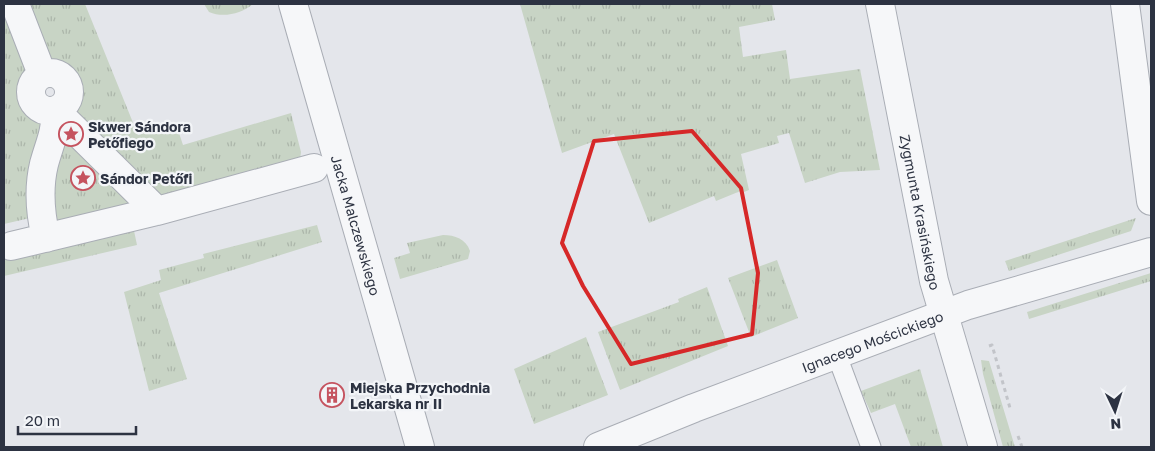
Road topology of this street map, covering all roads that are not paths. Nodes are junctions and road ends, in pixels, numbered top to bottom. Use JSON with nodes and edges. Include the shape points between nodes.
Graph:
{"nodes":[{"id":1,"x":15,"y":4,"type":"edge"},
{"id":2,"x":293,"y":4,"type":"edge"},
{"id":3,"x":880,"y":4,"type":"edge"},
{"id":4,"x":1125,"y":4,"type":"edge"},
{"id":5,"x":56,"y":111,"type":"junction"},
{"id":6,"x":314,"y":168,"type":"dead end"},
{"id":7,"x":1151,"y":201,"type":"edge"},
{"id":8,"x":158,"y":211,"type":"junction"},
{"id":9,"x":46,"y":238,"type":"junction"},
{"id":10,"x":11,"y":246,"type":"dead end"},
{"id":11,"x":1151,"y":252,"type":"edge"},
{"id":12,"x":943,"y":315,"type":"junction"},
{"id":13,"x":836,"y":353,"type":"junction"},
{"id":14,"x":420,"y":447,"type":"edge"},
{"id":15,"x":598,"y":447,"type":"edge"},
{"id":16,"x":871,"y":447,"type":"edge"},
{"id":17,"x":983,"y":447,"type":"edge"}],
"edges":[{"from":1,"to":5,"type":"street","via":[[42,74],[61,76],[68,86],[69,98],[62,109]]},
{"from":2,"to":14,"type":"street","name":"Jacka Malczewskiego"},
{"from":3,"to":12,"type":"street","name":"Zygmunta Krasińskiego","via":[[924,238]]},
{"from":4,"to":7,"type":"street"},
{"from":5,"to":8,"type":"street"},
{"from":5,"to":9,"type":"street","via":[[56,131],[44,164],[40,195]]},
{"from":6,"to":8,"type":"street"},
{"from":8,"to":9,"type":"street"},
{"from":9,"to":10,"type":"street"},
{"from":11,"to":12,"type":"street","name":"Ignacego Mościckiego","via":[[968,304]]},
{"from":12,"to":13,"type":"street","name":"Ignacego Mościckiego"},
{"from":12,"to":17,"type":"street","name":"Zygmunta Krasińskiego"},
{"from":13,"to":15,"type":"street","name":"Ignacego Mościckiego"},
{"from":13,"to":16,"type":"lane"}]}
